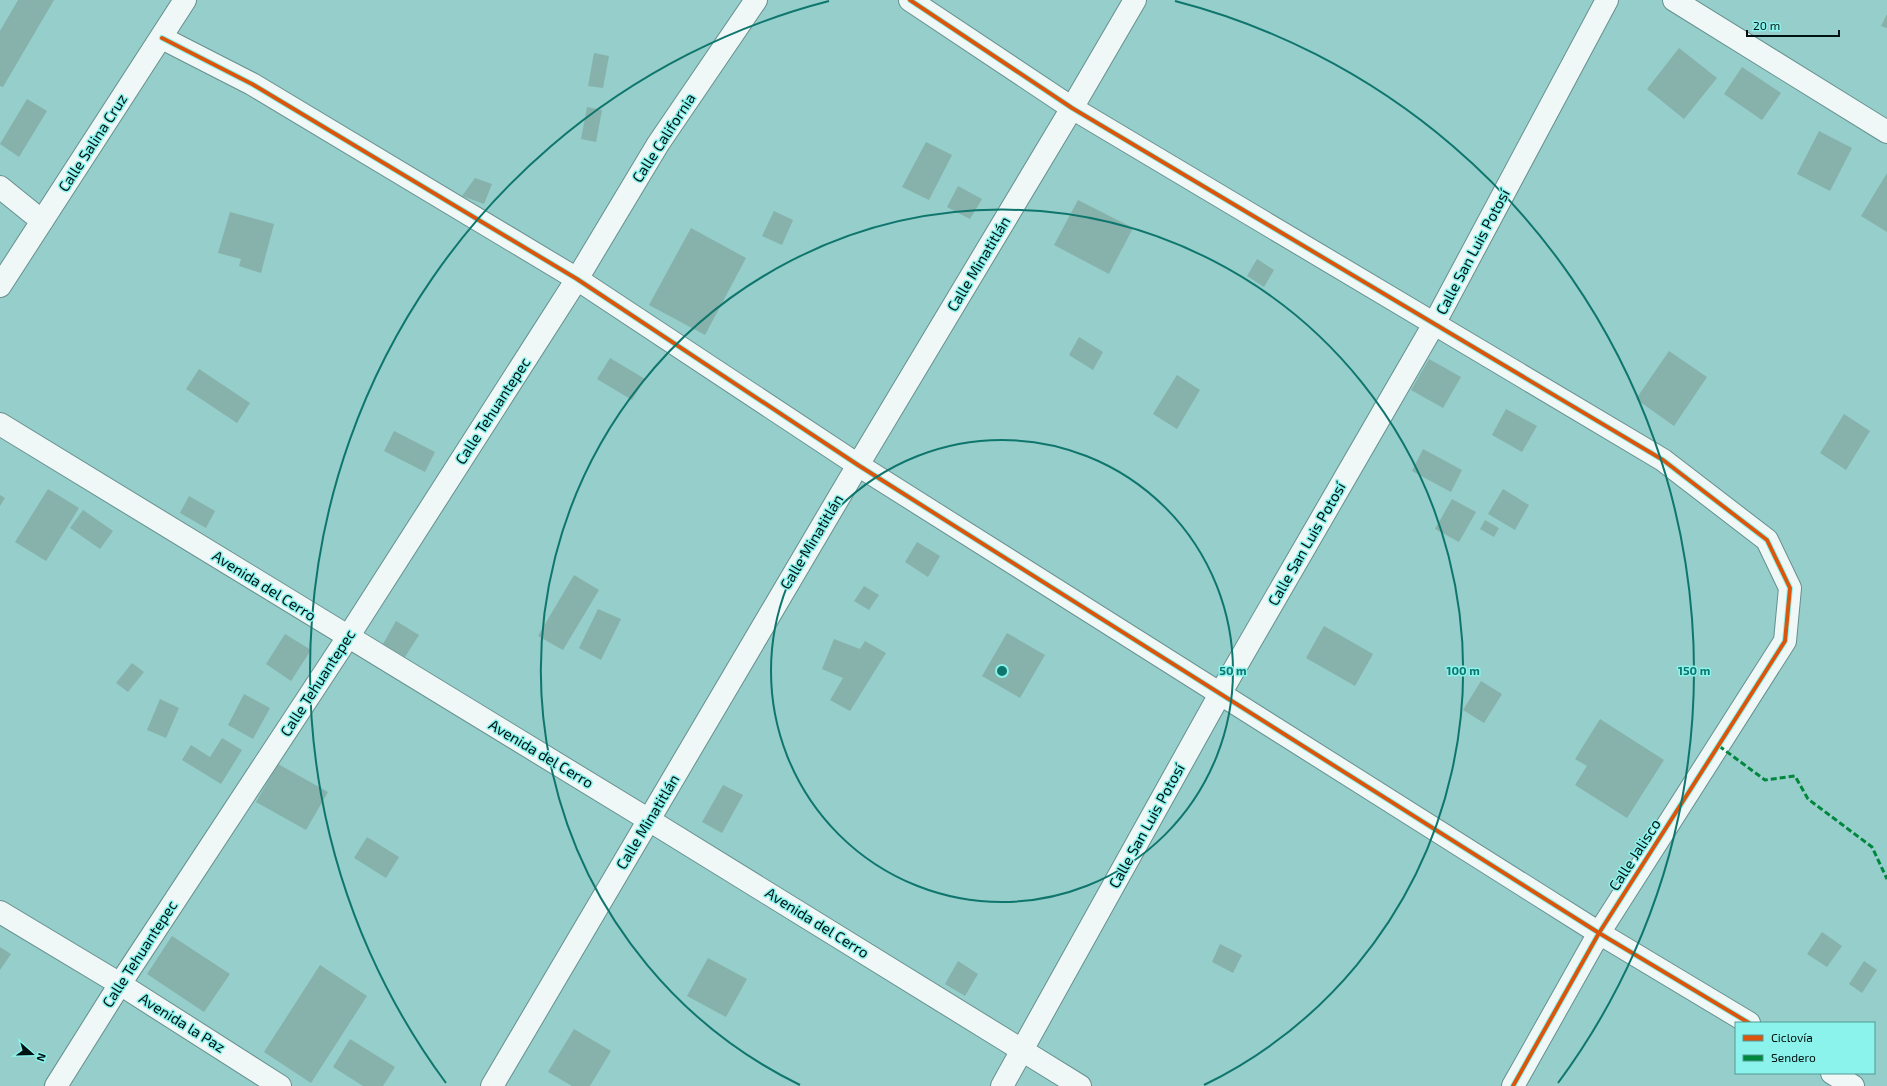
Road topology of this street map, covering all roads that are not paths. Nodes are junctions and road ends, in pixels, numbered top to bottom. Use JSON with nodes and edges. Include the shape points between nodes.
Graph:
{"nodes":[{"id":1,"x":185,"y":0,"type":"edge"},
{"id":2,"x":756,"y":0,"type":"edge"},
{"id":3,"x":910,"y":0,"type":"edge"},
{"id":4,"x":1135,"y":0,"type":"edge"},
{"id":5,"x":1608,"y":0,"type":"edge"},
{"id":6,"x":1674,"y":0,"type":"edge"},
{"id":7,"x":162,"y":38,"type":"junction"},
{"id":8,"x":1072,"y":108,"type":"junction"},
{"id":9,"x":1887,"y":132,"type":"edge"},
{"id":10,"x":0,"y":187,"type":"edge"},
{"id":11,"x":42,"y":221,"type":"junction"},
{"id":12,"x":577,"y":279,"type":"junction"},
{"id":13,"x":0,"y":286,"type":"edge"},
{"id":14,"x":1434,"y":324,"type":"junction"},
{"id":15,"x":0,"y":424,"type":"edge"},
{"id":16,"x":858,"y":465,"type":"junction"},
{"id":17,"x":348,"y":637,"type":"junction"},
{"id":18,"x":1220,"y":694,"type":"junction"},
{"id":19,"x":649,"y":820,"type":"junction"},
{"id":20,"x":0,"y":912,"type":"edge"},
{"id":21,"x":1599,"y":933,"type":"junction"},
{"id":22,"x":120,"y":984,"type":"junction"},
{"id":23,"x":1747,"y":1022,"type":"edge"},
{"id":24,"x":1023,"y":1049,"type":"junction"},
{"id":25,"x":1834,"y":1074,"type":"edge"},
{"id":26,"x":56,"y":1086,"type":"edge"},
{"id":27,"x":280,"y":1086,"type":"edge"},
{"id":28,"x":492,"y":1086,"type":"edge"},
{"id":29,"x":1002,"y":1086,"type":"edge"},
{"id":30,"x":1080,"y":1086,"type":"edge"},
{"id":31,"x":1513,"y":1086,"type":"edge"},
{"id":32,"x":1853,"y":1086,"type":"edge"}],
"edges":[{"from":1,"to":7,"type":"street","name":"Calle Salina Cruz"},
{"from":2,"to":12,"type":"street","name":"Calle California","via":[[658,144]]},
{"from":3,"to":8,"type":"street"},
{"from":4,"to":8,"type":"street","name":"Calle Minatitlán"},
{"from":5,"to":14,"type":"street","name":"Calle San Luis Potosí"},
{"from":6,"to":9,"type":"street"},
{"from":7,"to":11,"type":"street","name":"Calle Salina Cruz"},
{"from":7,"to":12,"type":"street","via":[[252,84]]},
{"from":8,"to":14,"type":"street"},
{"from":8,"to":16,"type":"street","name":"Calle Minatitlán"},
{"from":10,"to":11,"type":"street"},
{"from":11,"to":13,"type":"street","name":"Calle Salina Cruz"},
{"from":12,"to":16,"type":"street"},
{"from":12,"to":17,"type":"street","name":"Calle Tehuantepec"},
{"from":14,"to":18,"type":"street","name":"Calle San Luis Potosí"},
{"from":14,"to":21,"type":"street","name":"Calle Jalisco","via":[[1662,460],[1767,540],[1790,588],[1785,641]]},
{"from":15,"to":17,"type":"street","name":"Avenida del Cerro"},
{"from":16,"to":18,"type":"street"},
{"from":16,"to":19,"type":"street","name":"Calle Minatitlán"},
{"from":17,"to":19,"type":"street","name":"Avenida del Cerro"},
{"from":17,"to":22,"type":"street","name":"Calle Tehuantepec"},
{"from":18,"to":21,"type":"street"},
{"from":18,"to":24,"type":"street","name":"Calle San Luis Potosí"},
{"from":19,"to":24,"type":"street","name":"Avenida del Cerro"},
{"from":19,"to":28,"type":"street","name":"Calle Minatitlán"},
{"from":20,"to":22,"type":"street","name":"Avenida la Paz"},
{"from":21,"to":23,"type":"street"},
{"from":21,"to":31,"type":"street","name":"Calle Jalisco"},
{"from":22,"to":26,"type":"street","name":"Calle Tehuantepec"},
{"from":22,"to":27,"type":"street","name":"Avenida la Paz"},
{"from":24,"to":29,"type":"street","name":"Calle San Luis Potosí"},
{"from":24,"to":30,"type":"street","name":"Avenida del Cerro"},
{"from":25,"to":32,"type":"street"}]}
